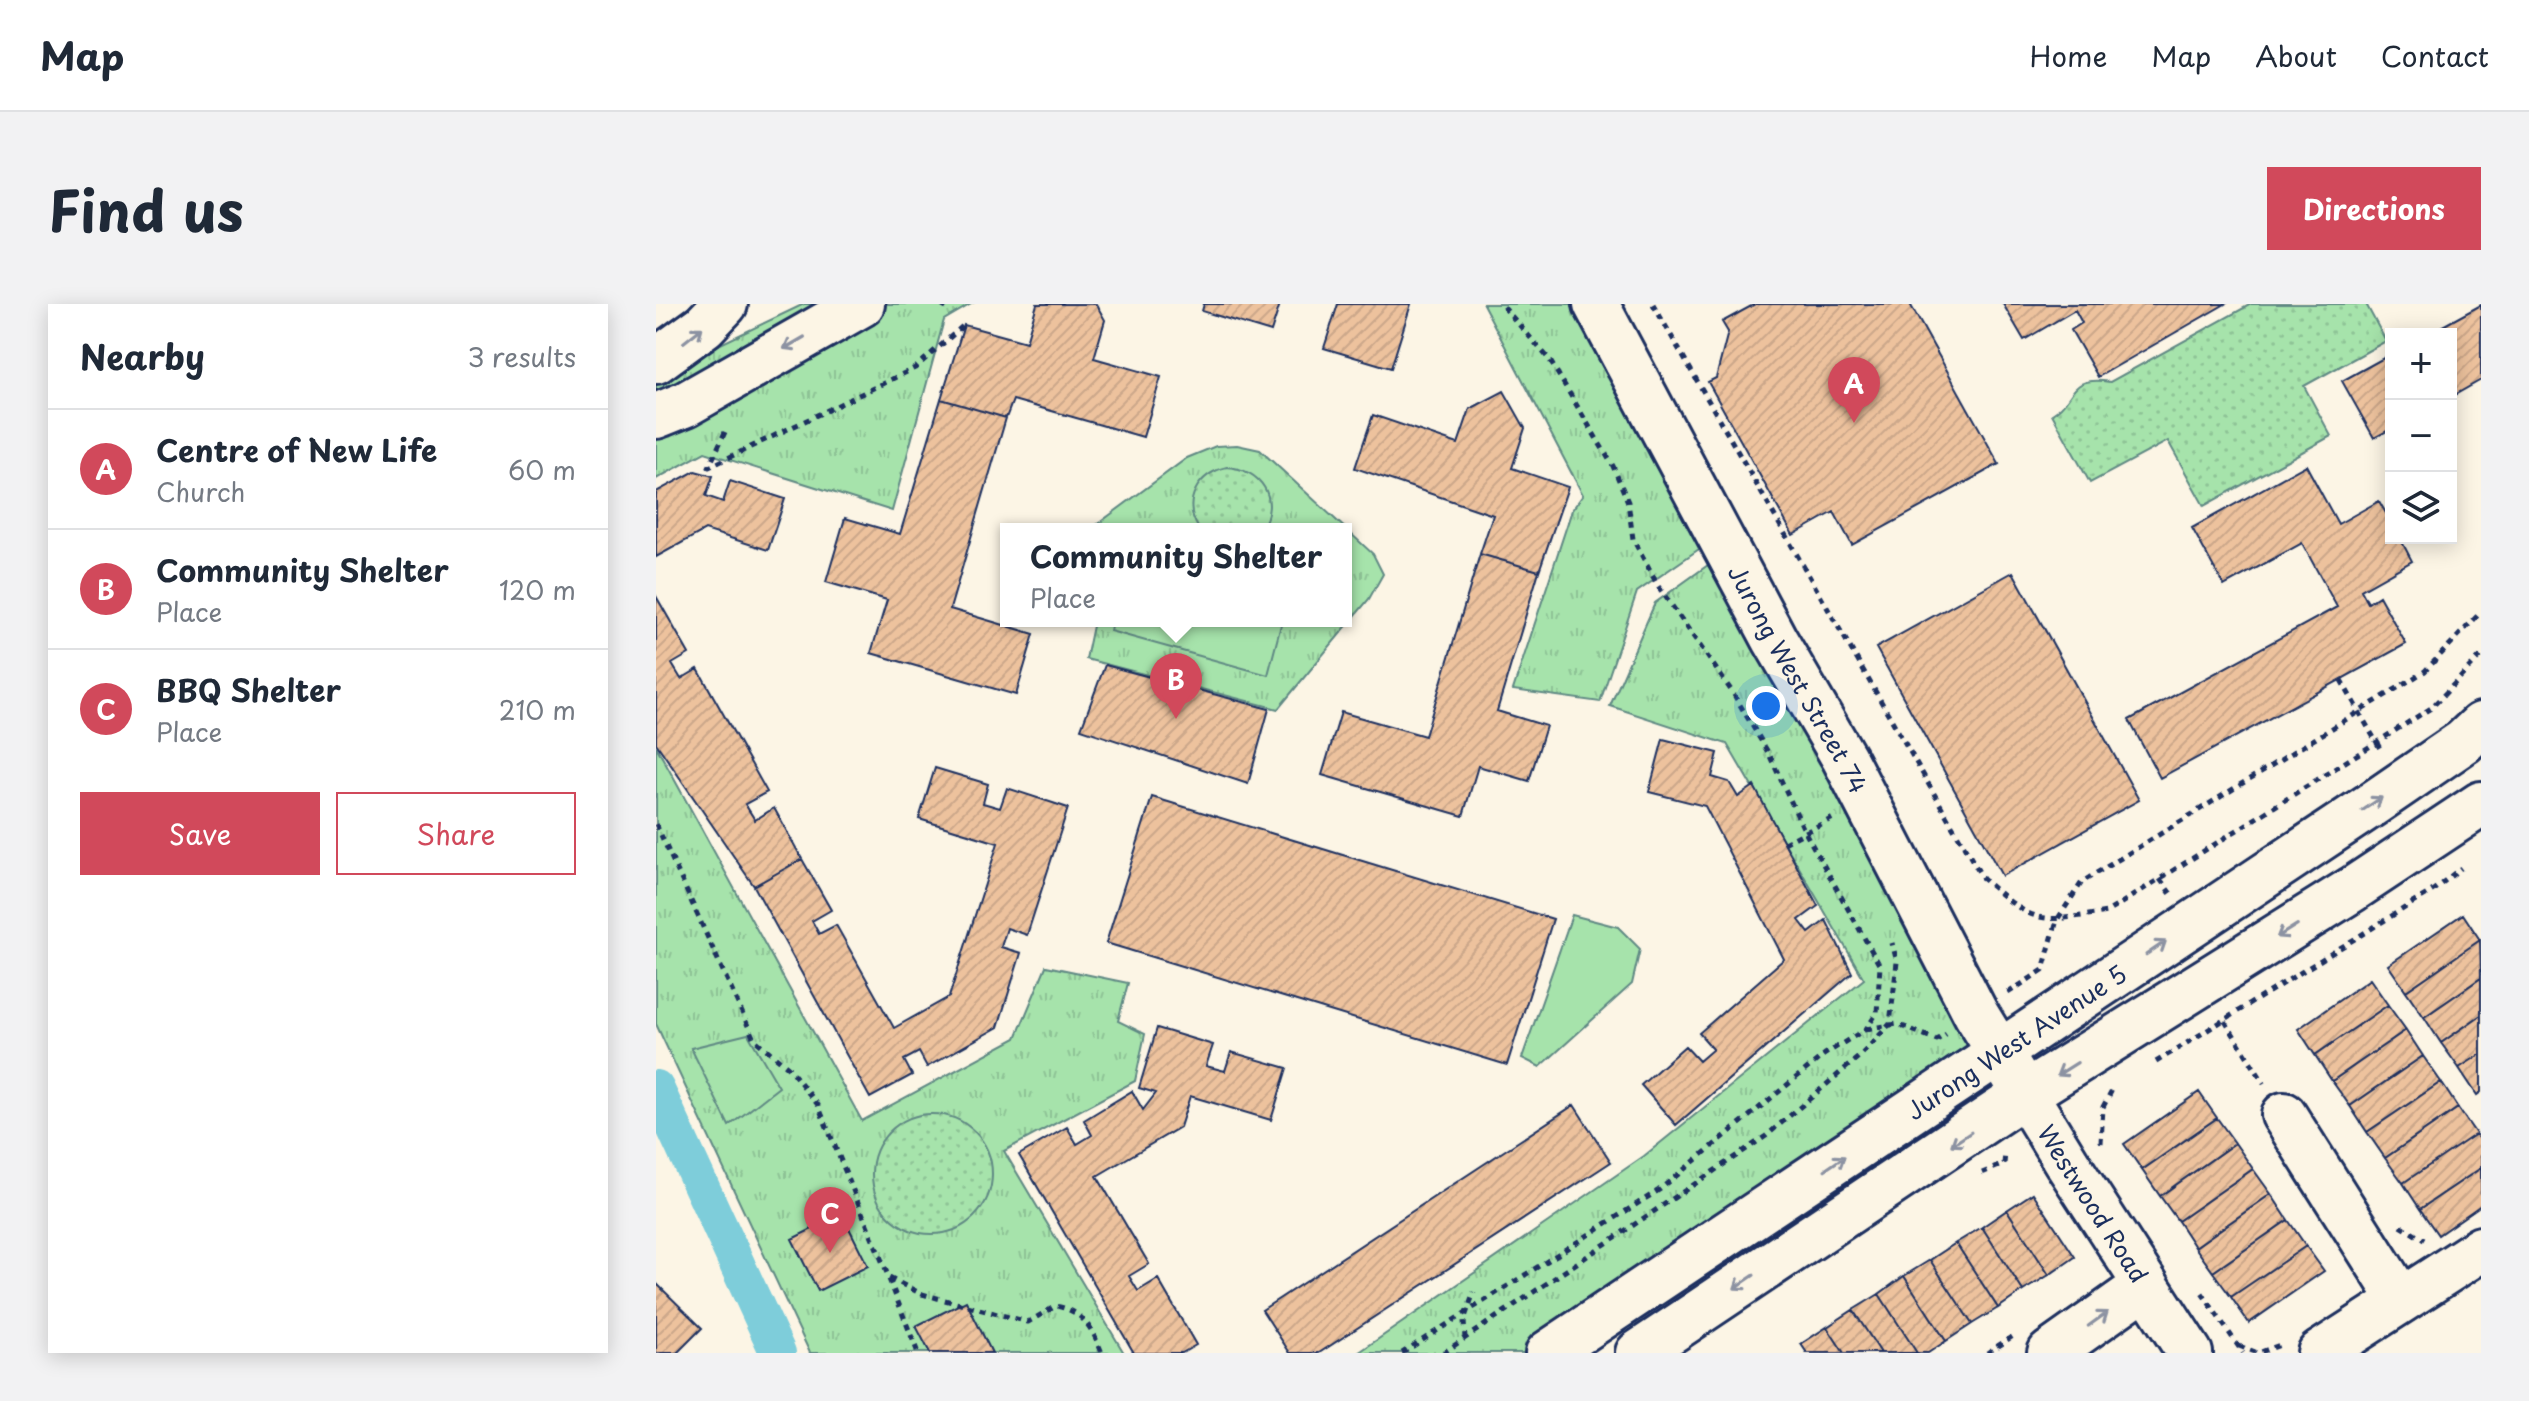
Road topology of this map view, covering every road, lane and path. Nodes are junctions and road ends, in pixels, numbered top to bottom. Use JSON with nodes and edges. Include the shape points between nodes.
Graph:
{"nodes":[{"id":1,"x":725,"y":304,"type":"edge"},
{"id":2,"x":862,"y":304,"type":"edge"},
{"id":3,"x":1501,"y":304,"type":"edge"},
{"id":4,"x":1596,"y":304,"type":"edge"},
{"id":5,"x":1653,"y":304,"type":"edge"},
{"id":6,"x":964,"y":325,"type":"dead end"},
{"id":7,"x":656,"y":361,"type":"edge"},
{"id":8,"x":656,"y":416,"type":"edge"},
{"id":9,"x":725,"y":432,"type":"dead end"},
{"id":10,"x":2481,"y":612,"type":"edge"},
{"id":11,"x":2481,"y":656,"type":"edge"},
{"id":12,"x":2341,"y":680,"type":"dead end"},
{"id":13,"x":2358,"y":712,"type":"junction"},
{"id":14,"x":2481,"y":725,"type":"edge"},
{"id":15,"x":2376,"y":742,"type":"junction"},
{"id":16,"x":2481,"y":804,"type":"edge"},
{"id":17,"x":1827,"y":805,"type":"dead end"},
{"id":18,"x":1833,"y":817,"type":"junction"},
{"id":19,"x":656,"y":824,"type":"edge"},
{"id":20,"x":1841,"y":831,"type":"dead end"},
{"id":21,"x":1805,"y":832,"type":"junction"},
{"id":22,"x":1784,"y":843,"type":"dead end"},
{"id":23,"x":2469,"y":862,"type":"dead end"},
{"id":24,"x":2057,"y":920,"type":"junction"},
{"id":25,"x":1891,"y":939,"type":"dead end"},
{"id":26,"x":2043,"y":970,"type":"dead end"},
{"id":27,"x":2225,"y":1021,"type":"junction"},
{"id":28,"x":1890,"y":1024,"type":"junction"},
{"id":29,"x":1866,"y":1029,"type":"junction"},
{"id":30,"x":1937,"y":1040,"type":"dead end"},
{"id":31,"x":1998,"y":1054,"type":"junction"},
{"id":32,"x":2144,"y":1070,"type":"dead end"},
{"id":33,"x":2122,"y":1083,"type":"dead end"},
{"id":34,"x":2025,"y":1094,"type":"junction"},
{"id":35,"x":2284,"y":1115,"type":"joint"},
{"id":36,"x":2102,"y":1151,"type":"dead end"},
{"id":37,"x":2398,"y":1224,"type":"dead end"},
{"id":38,"x":2434,"y":1240,"type":"dead end"},
{"id":39,"x":2481,"y":1249,"type":"edge"},
{"id":40,"x":889,"y":1278,"type":"junction"},
{"id":41,"x":2193,"y":1282,"type":"dead end"},
{"id":42,"x":2146,"y":1285,"type":"junction"},
{"id":43,"x":1474,"y":1292,"type":"dead end"},
{"id":44,"x":2401,"y":1300,"type":"junction"},
{"id":45,"x":1467,"y":1312,"type":"junction"},
{"id":46,"x":1465,"y":1339,"type":"junction"},
{"id":47,"x":2238,"y":1346,"type":"junction"},
{"id":48,"x":2305,"y":1346,"type":"edge"},
{"id":49,"x":918,"y":1353,"type":"edge"},
{"id":50,"x":1102,"y":1353,"type":"edge"},
{"id":51,"x":1402,"y":1353,"type":"edge"},
{"id":52,"x":1443,"y":1353,"type":"edge"},
{"id":53,"x":1548,"y":1353,"type":"edge"},
{"id":54,"x":1638,"y":1353,"type":"edge"},
{"id":55,"x":2050,"y":1353,"type":"edge"},
{"id":56,"x":2190,"y":1353,"type":"edge"},
{"id":57,"x":2243,"y":1353,"type":"edge"}],
"edges":[{"from":7,"to":1,"type":"street","one_way":true},
{"from":2,"to":8,"type":"street","one_way":true},
{"from":3,"to":21,"type":"path","via":[[1549,359],[1613,466],[1639,551],[1733,693]]},
{"from":4,"to":31,"type":"street","name":"Jurong West Street 74","via":[[1844,758]]},
{"from":5,"to":24,"type":"path","via":[[1983,879],[2024,915]]},
{"from":6,"to":9,"type":"path","via":[[915,368],[709,467]]},
{"from":10,"to":13,"type":"path","via":[[2425,671]]},
{"from":11,"to":15,"type":"path","via":[[2431,708]]},
{"from":12,"to":13,"type":"path"},
{"from":13,"to":15,"type":"path"},
{"from":13,"to":24,"type":"path","via":[[2082,882]]},
{"from":31,"to":14,"type":"street","name":"Jurong West Avenue 5","one_way":true},
{"from":15,"to":24,"type":"path","via":[[2107,912]]},
{"from":16,"to":34,"type":"street","name":"Jurong West Avenue 5","one_way":true},
{"from":17,"to":18,"type":"path"},
{"from":18,"to":20,"type":"path"},
{"from":18,"to":21,"type":"path"},
{"from":19,"to":40,"type":"path","via":[[754,1039],[788,1067],[818,1105]]},
{"from":21,"to":22,"type":"path"},
{"from":21,"to":29,"type":"path","via":[[1880,966],[1877,1013]]},
{"from":23,"to":27,"type":"path","via":[[2432,891]]},
{"from":24,"to":26,"type":"path"},
{"from":25,"to":28,"type":"path","via":[[1897,962]]},
{"from":27,"to":32,"type":"path"},
{"from":27,"to":35,"type":"path"},
{"from":28,"to":29,"type":"path"},
{"from":28,"to":30,"type":"path"},
{"from":28,"to":46,"type":"path","via":[[1766,1136]]},
{"from":29,"to":45,"type":"path","via":[[1825,1054],[1659,1190]]},
{"from":31,"to":34,"type":"street","name":"Westwood Road"},
{"from":53,"to":31,"type":"street","name":"Jurong West Avenue 5","one_way":true},
{"from":33,"to":36,"type":"path","via":[[2111,1090],[2103,1107]]},
{"from":34,"to":42,"type":"street","name":"Westwood Road"},
{"from":34,"to":54,"type":"street","name":"Jurong West Avenue 5","one_way":true},
{"from":35,"to":44,"type":"street"},
{"from":37,"to":38,"type":"path","via":[[2424,1240]]},
{"from":39,"to":44,"type":"street"},
{"from":40,"to":49,"type":"path"},
{"from":40,"to":50,"type":"path","via":[[922,1294],[1028,1322],[1056,1306],[1075,1310]]},
{"from":41,"to":47,"type":"path"},
{"from":55,"to":42,"type":"street","one_way":true},
{"from":42,"to":56,"type":"street","name":"Westwood Road"},
{"from":43,"to":45,"type":"path"},
{"from":44,"to":48,"type":"street"},
{"from":45,"to":46,"type":"path"},
{"from":45,"to":51,"type":"path"},
{"from":46,"to":52,"type":"path"},
{"from":47,"to":48,"type":"path","via":[[2258,1353]]},
{"from":47,"to":57,"type":"path"}]}
